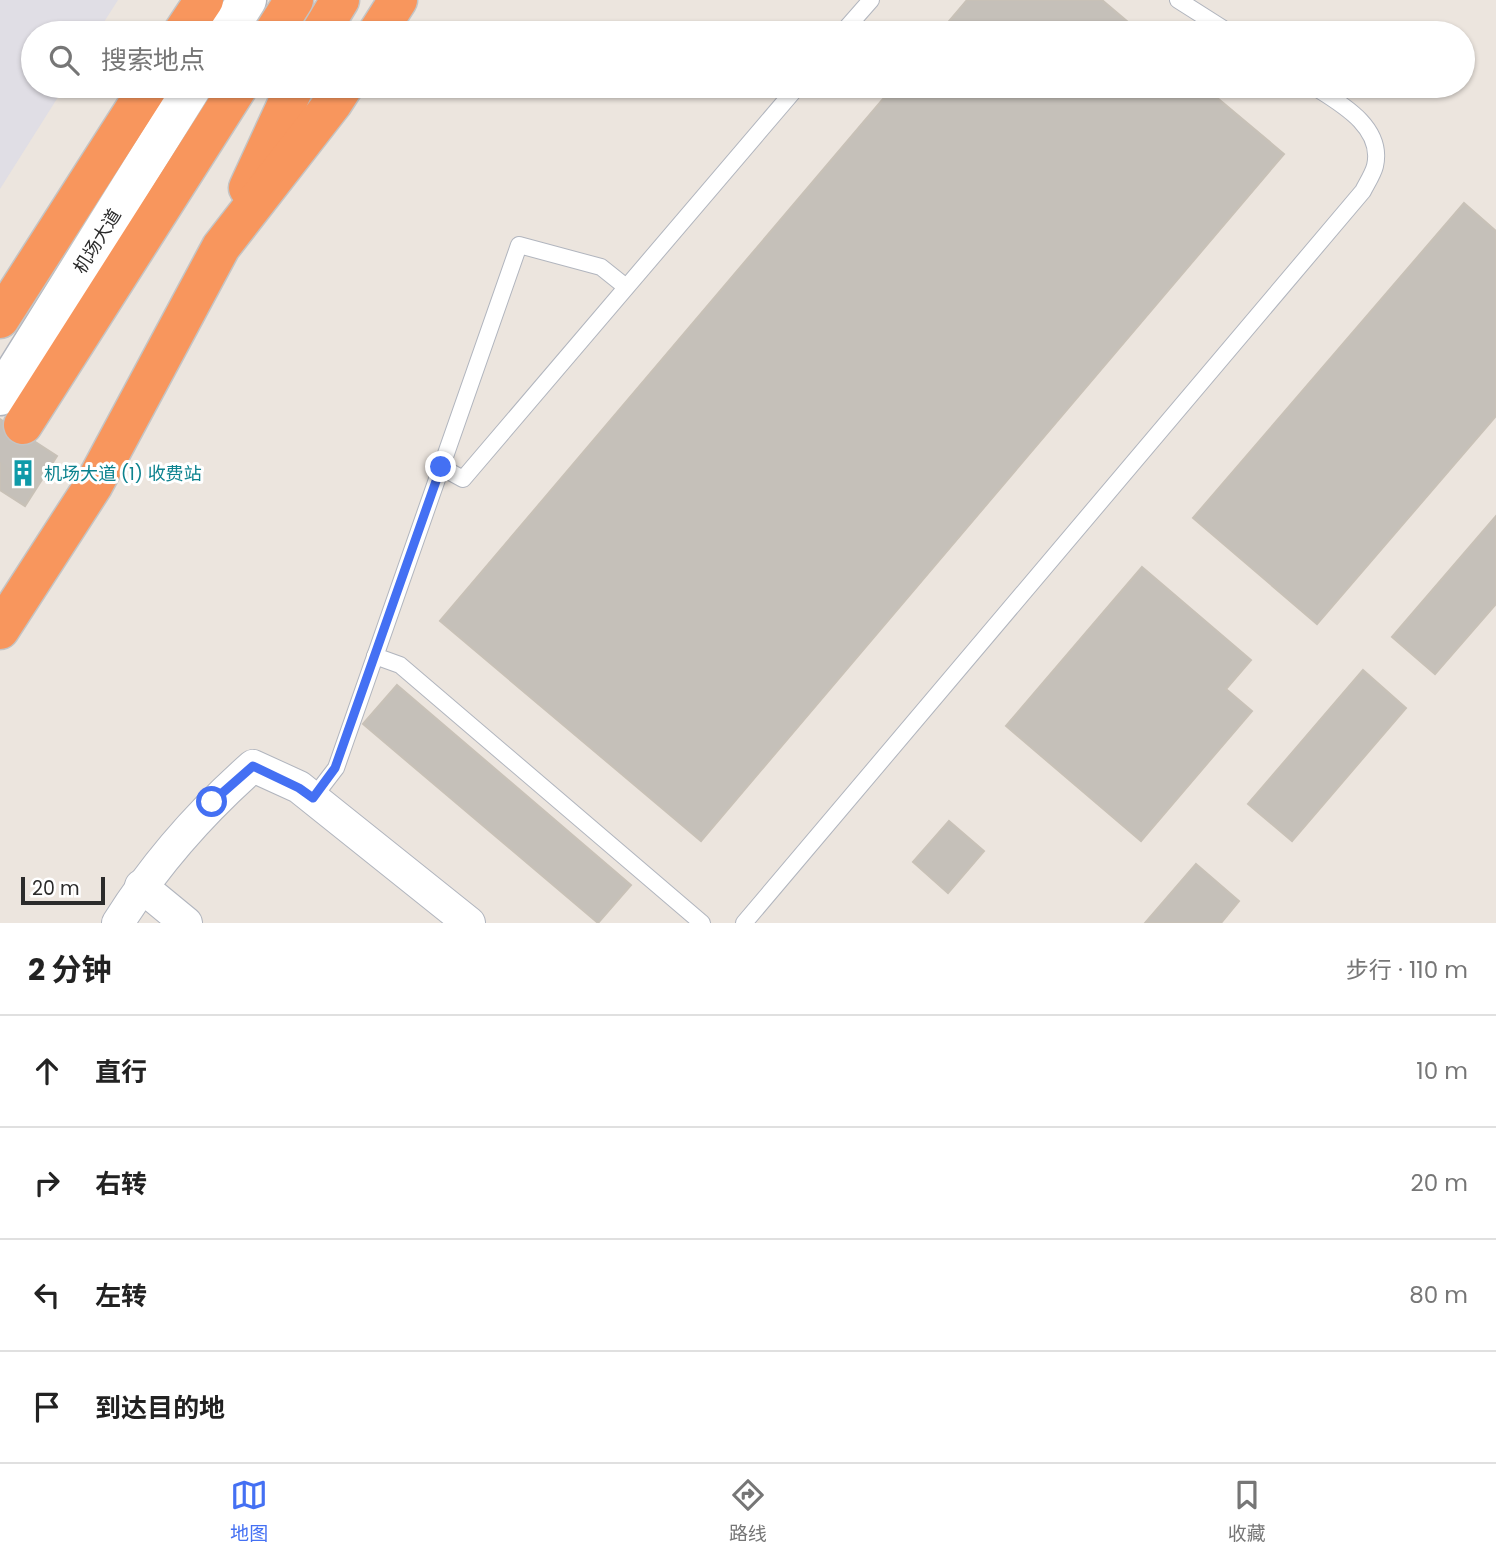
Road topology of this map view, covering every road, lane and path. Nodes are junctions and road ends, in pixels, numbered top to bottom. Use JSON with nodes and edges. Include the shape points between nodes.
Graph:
{"nodes":[{"id":1,"x":204,"y":0,"type":"edge"},
{"id":2,"x":247,"y":0,"type":"edge"},
{"id":3,"x":294,"y":0,"type":"edge"},
{"id":4,"x":340,"y":0,"type":"edge"},
{"id":5,"x":398,"y":0,"type":"edge"},
{"id":6,"x":871,"y":0,"type":"edge"},
{"id":7,"x":1178,"y":0,"type":"edge"},
{"id":8,"x":190,"y":21,"type":"edge"},
{"id":9,"x":234,"y":21,"type":"edge"},
{"id":10,"x":281,"y":21,"type":"edge"},
{"id":11,"x":327,"y":21,"type":"edge"},
{"id":12,"x":385,"y":21,"type":"edge"},
{"id":13,"x":853,"y":21,"type":"edge"},
{"id":14,"x":1211,"y":21,"type":"edge"},
{"id":15,"x":141,"y":98,"type":"edge"},
{"id":16,"x":186,"y":98,"type":"edge"},
{"id":17,"x":231,"y":98,"type":"edge"},
{"id":18,"x":289,"y":98,"type":"edge"},
{"id":19,"x":336,"y":98,"type":"edge"},
{"id":20,"x":788,"y":98,"type":"edge"},
{"id":21,"x":1329,"y":98,"type":"edge"},
{"id":22,"x":221,"y":247,"type":"junction"},
{"id":23,"x":626,"y":288,"type":"junction"},
{"id":24,"x":0,"y":319,"type":"edge"},
{"id":25,"x":0,"y":396,"type":"tunnel mouth"},
{"id":26,"x":23,"y":425,"type":"tunnel mouth"},
{"id":27,"x":441,"y":467,"type":"junction"},
{"id":28,"x":0,"y":630,"type":"edge"},
{"id":29,"x":375,"y":656,"type":"junction"},
{"id":30,"x":313,"y":798,"type":"junction"},
{"id":31,"x":141,"y":886,"type":"junction"},
{"id":32,"x":118,"y":923,"type":"edge"},
{"id":33,"x":186,"y":923,"type":"edge"},
{"id":34,"x":469,"y":923,"type":"edge"},
{"id":35,"x":702,"y":923,"type":"edge"},
{"id":36,"x":744,"y":923,"type":"edge"}],
"edges":[{"from":1,"to":8,"type":"highway"},
{"from":2,"to":9,"type":"main road"},
{"from":3,"to":10,"type":"highway"},
{"from":4,"to":11,"type":"highway"},
{"from":5,"to":12,"type":"highway"},
{"from":6,"to":13,"type":"lane"},
{"from":7,"to":14,"type":"lane"},
{"from":15,"to":24,"type":"highway"},
{"from":16,"to":25,"type":"main road","name":"机场大道"},
{"from":17,"to":26,"type":"highway"},
{"from":18,"to":22,"type":"highway"},
{"from":19,"to":22,"type":"highway"},
{"from":20,"to":23,"type":"lane"},
{"from":21,"to":36,"type":"lane","via":[[1359,119],[1373,137],[1376,165],[1363,191]]},
{"from":22,"to":28,"type":"highway","via":[[93,486]]},
{"from":23,"to":27,"type":"lane","via":[[463,479]]},
{"from":23,"to":27,"type":"lane","via":[[601,267],[519,245]]},
{"from":27,"to":29,"type":"lane"},
{"from":29,"to":30,"type":"lane","via":[[335,768]]},
{"from":29,"to":35,"type":"lane","via":[[400,665]]},
{"from":30,"to":31,"type":"street","via":[[253,766],[212,802]]},
{"from":30,"to":34,"type":"street"},
{"from":31,"to":32,"type":"street"},
{"from":31,"to":33,"type":"street"}]}
